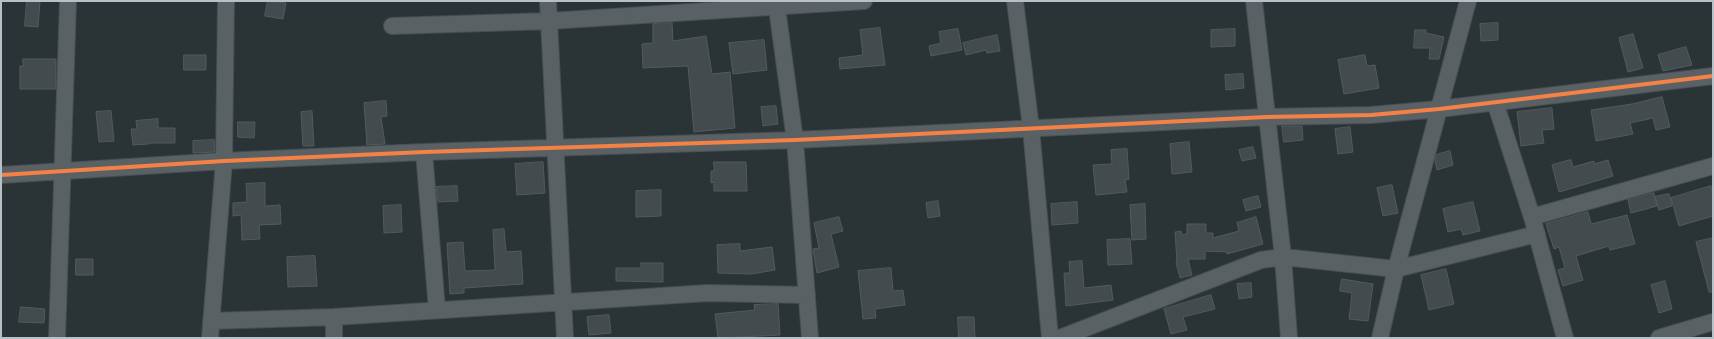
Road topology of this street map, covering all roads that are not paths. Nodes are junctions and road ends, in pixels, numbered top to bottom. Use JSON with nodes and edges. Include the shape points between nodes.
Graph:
{"nodes":[{"id":1,"x":68,"y":1,"type":"edge"},
{"id":2,"x":226,"y":1,"type":"edge"},
{"id":3,"x":548,"y":1,"type":"edge"},
{"id":4,"x":864,"y":1,"type":"edge"},
{"id":5,"x":1015,"y":1,"type":"edge"},
{"id":6,"x":1254,"y":1,"type":"edge"},
{"id":7,"x":1468,"y":1,"type":"edge"},
{"id":8,"x":777,"y":4,"type":"edge"},
{"id":9,"x":549,"y":21,"type":"junction"},
{"id":10,"x":392,"y":26,"type":"dead end"},
{"id":11,"x":1713,"y":76,"type":"edge"},
{"id":12,"x":1495,"y":102,"type":"junction"},
{"id":13,"x":1439,"y":109,"type":"junction"},
{"id":14,"x":1266,"y":116,"type":"junction"},
{"id":15,"x":1031,"y":128,"type":"junction"},
{"id":16,"x":795,"y":140,"type":"junction"},
{"id":17,"x":556,"y":149,"type":"junction"},
{"id":18,"x":424,"y":152,"type":"junction"},
{"id":19,"x":224,"y":161,"type":"junction"},
{"id":20,"x":1713,"y":166,"type":"edge"},
{"id":21,"x":64,"y":171,"type":"junction"},
{"id":22,"x":1,"y":175,"type":"edge"},
{"id":23,"x":1532,"y":217,"type":"junction"},
{"id":24,"x":1537,"y":234,"type":"junction"},
{"id":25,"x":1283,"y":257,"type":"junction"},
{"id":26,"x":1396,"y":269,"type":"junction"},
{"id":27,"x":807,"y":295,"type":"junction"},
{"id":28,"x":564,"y":302,"type":"junction"},
{"id":29,"x":437,"y":310,"type":"junction"},
{"id":30,"x":334,"y":317,"type":"junction"},
{"id":31,"x":211,"y":322,"type":"junction"},
{"id":32,"x":1713,"y":322,"type":"edge"},
{"id":33,"x":57,"y":338,"type":"edge"},
{"id":34,"x":210,"y":338,"type":"edge"},
{"id":35,"x":334,"y":338,"type":"edge"},
{"id":36,"x":565,"y":338,"type":"edge"},
{"id":37,"x":810,"y":338,"type":"edge"},
{"id":38,"x":1050,"y":338,"type":"edge"},
{"id":39,"x":1060,"y":338,"type":"edge"},
{"id":40,"x":1289,"y":338,"type":"edge"},
{"id":41,"x":1380,"y":338,"type":"edge"},
{"id":42,"x":1565,"y":338,"type":"edge"},
{"id":43,"x":1658,"y":338,"type":"edge"}],
"edges":[{"from":1,"to":21,"type":"street"},
{"from":2,"to":19,"type":"street"},
{"from":3,"to":9,"type":"street"},
{"from":4,"to":8,"type":"street"},
{"from":5,"to":15,"type":"street"},
{"from":6,"to":14,"type":"street"},
{"from":7,"to":13,"type":"street"},
{"from":8,"to":9,"type":"street"},
{"from":8,"to":16,"type":"street"},
{"from":9,"to":10,"type":"street"},
{"from":9,"to":17,"type":"street"},
{"from":11,"to":12,"type":"street"},
{"from":12,"to":13,"type":"street"},
{"from":12,"to":23,"type":"street"},
{"from":13,"to":14,"type":"street","via":[[1371,115]]},
{"from":13,"to":26,"type":"street"},
{"from":14,"to":15,"type":"street"},
{"from":14,"to":25,"type":"street"},
{"from":15,"to":16,"type":"street"},
{"from":15,"to":38,"type":"street"},
{"from":16,"to":17,"type":"street"},
{"from":16,"to":27,"type":"street"},
{"from":17,"to":18,"type":"street"},
{"from":17,"to":28,"type":"street"},
{"from":18,"to":19,"type":"street"},
{"from":18,"to":29,"type":"street"},
{"from":19,"to":21,"type":"street"},
{"from":19,"to":31,"type":"street"},
{"from":20,"to":23,"type":"street"},
{"from":21,"to":22,"type":"street"},
{"from":21,"to":33,"type":"street"},
{"from":23,"to":24,"type":"street"},
{"from":24,"to":26,"type":"street"},
{"from":24,"to":42,"type":"street"},
{"from":25,"to":26,"type":"street"},
{"from":25,"to":39,"type":"street","via":[[1261,260]]},
{"from":25,"to":40,"type":"street"},
{"from":26,"to":41,"type":"street"},
{"from":27,"to":28,"type":"street","via":[[708,292]]},
{"from":27,"to":37,"type":"street"},
{"from":28,"to":29,"type":"street"},
{"from":28,"to":36,"type":"street"},
{"from":29,"to":30,"type":"street"},
{"from":30,"to":31,"type":"street"},
{"from":30,"to":35,"type":"street"},
{"from":31,"to":34,"type":"street"},
{"from":32,"to":43,"type":"street"}]}
